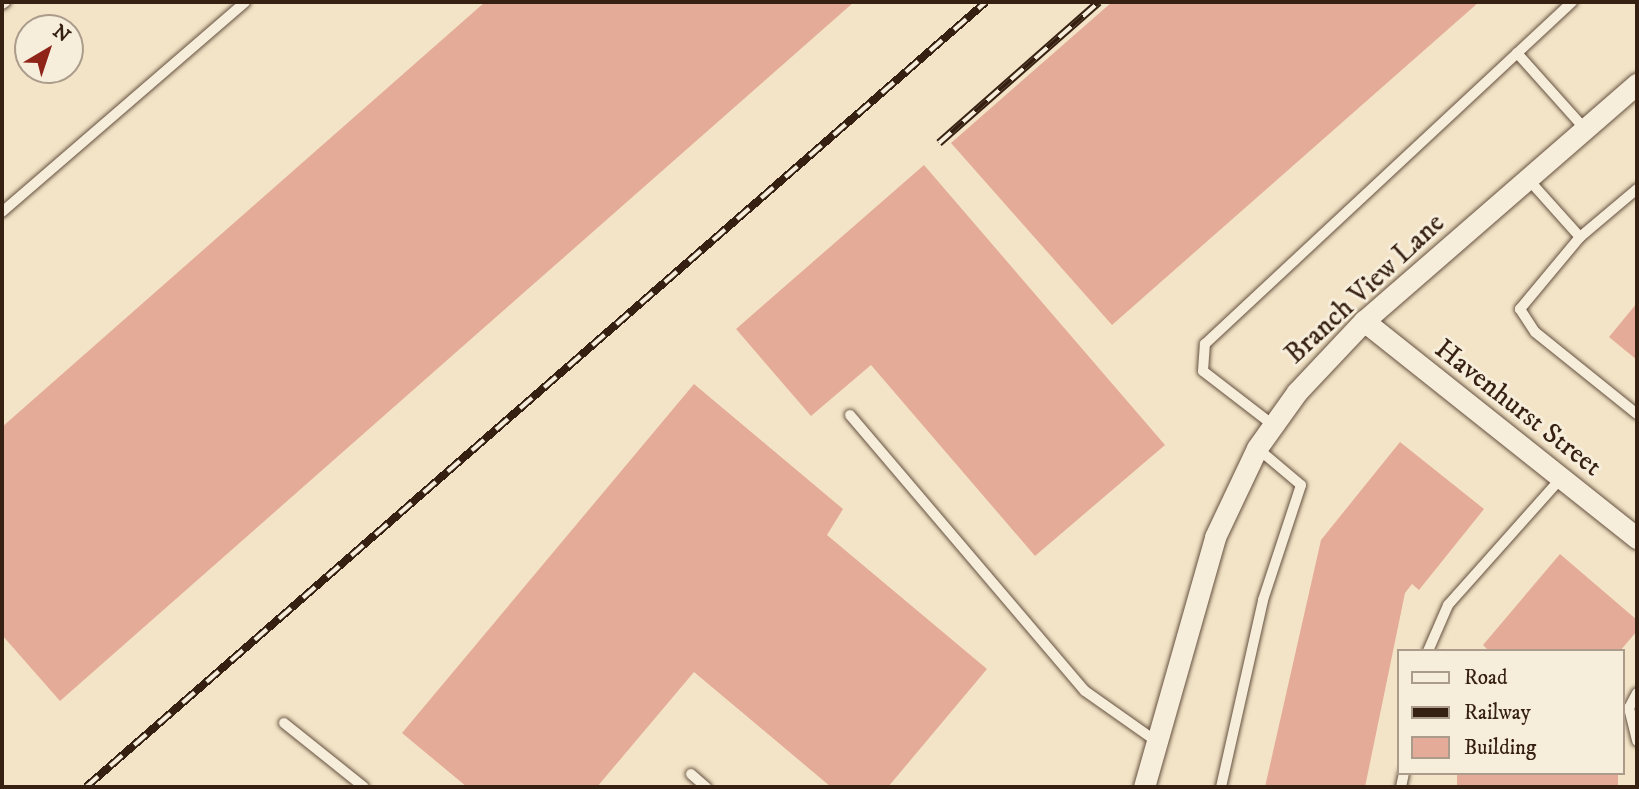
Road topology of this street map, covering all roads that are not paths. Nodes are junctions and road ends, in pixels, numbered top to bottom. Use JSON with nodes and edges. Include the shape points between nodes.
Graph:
{"nodes":[{"id":1,"x":245,"y":2,"type":"edge"},
{"id":2,"x":1572,"y":2,"type":"edge"},
{"id":3,"x":1517,"y":53,"type":"junction"},
{"id":4,"x":1637,"y":84,"type":"edge"},
{"id":5,"x":1585,"y":129,"type":"junction"},
{"id":6,"x":1528,"y":179,"type":"junction"},
{"id":7,"x":1637,"y":189,"type":"edge"},
{"id":8,"x":2,"y":212,"type":"edge"},
{"id":9,"x":1580,"y":237,"type":"junction"},
{"id":10,"x":1364,"y":321,"type":"junction"},
{"id":11,"x":1637,"y":414,"type":"edge"},
{"id":12,"x":850,"y":415,"type":"dead end"},
{"id":13,"x":1273,"y":425,"type":"junction"},
{"id":14,"x":1257,"y":448,"type":"junction"},
{"id":15,"x":1561,"y":478,"type":"junction"},
{"id":16,"x":1637,"y":538,"type":"edge"},
{"id":17,"x":1429,"y":649,"type":"edge"},
{"id":18,"x":1637,"y":693,"type":"edge"},
{"id":19,"x":284,"y":723,"type":"dead end"},
{"id":20,"x":1156,"y":741,"type":"junction"},
{"id":21,"x":1637,"y":741,"type":"edge"},
{"id":22,"x":691,"y":774,"type":"dead end"},
{"id":23,"x":364,"y":787,"type":"edge"},
{"id":24,"x":706,"y":787,"type":"edge"},
{"id":25,"x":1144,"y":787,"type":"edge"},
{"id":26,"x":1221,"y":787,"type":"edge"}],
"edges":[{"from":1,"to":8,"type":"lane"},
{"from":2,"to":3,"type":"lane"},
{"from":3,"to":5,"type":"lane"},
{"from":3,"to":13,"type":"lane","via":[[1205,344],[1203,371]]},
{"from":4,"to":5,"type":"street","name":"Branch View Lane"},
{"from":5,"to":6,"type":"street","name":"Branch View Lane"},
{"from":6,"to":9,"type":"lane"},
{"from":6,"to":10,"type":"street","name":"Branch View Lane"},
{"from":7,"to":9,"type":"lane"},
{"from":9,"to":11,"type":"lane","via":[[1520,309],[1535,332]]},
{"from":10,"to":13,"type":"street","name":"Branch View Lane"},
{"from":10,"to":15,"type":"street","name":"Havenhurst Street"},
{"from":12,"to":20,"type":"lane","via":[[1085,691]]},
{"from":13,"to":14,"type":"street","name":"Branch View Lane"},
{"from":14,"to":20,"type":"street","name":"Branch View Lane","via":[[1215,537]]},
{"from":14,"to":26,"type":"lane","via":[[1301,485],[1263,600]]},
{"from":15,"to":16,"type":"street","name":"Havenhurst Street"},
{"from":15,"to":17,"type":"lane","via":[[1448,605]]},
{"from":18,"to":21,"type":"lane","via":[[1629,708]]},
{"from":19,"to":23,"type":"lane"},
{"from":20,"to":25,"type":"street","name":"Branch View Lane"},
{"from":22,"to":24,"type":"lane"}]}
